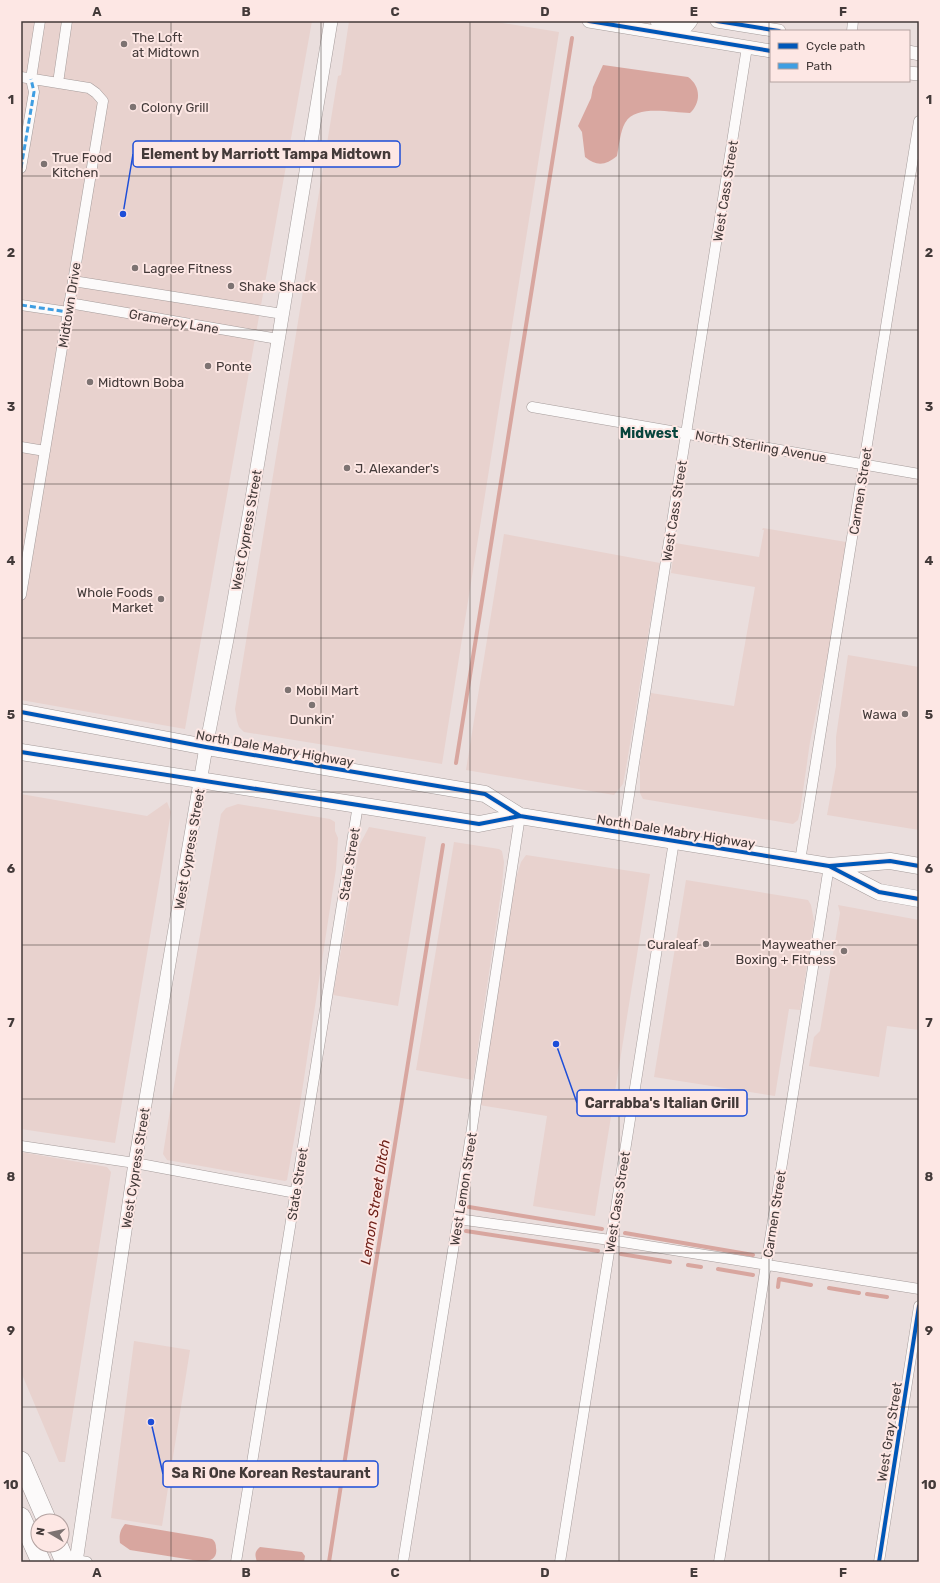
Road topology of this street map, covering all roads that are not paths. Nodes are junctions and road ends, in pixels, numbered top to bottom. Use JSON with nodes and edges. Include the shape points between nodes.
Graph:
{"nodes":[{"id":1,"x":40,"y":21,"type":"edge"},
{"id":2,"x":67,"y":21,"type":"edge"},
{"id":3,"x":331,"y":21,"type":"edge"},
{"id":4,"x":589,"y":21,"type":"edge"},
{"id":5,"x":657,"y":21,"type":"edge"},
{"id":6,"x":690,"y":21,"type":"edge"},
{"id":7,"x":717,"y":21,"type":"edge"},
{"id":8,"x":773,"y":30,"type":"edge"},
{"id":9,"x":770,"y":42,"type":"edge"},
{"id":10,"x":747,"y":47,"type":"junction"},
{"id":11,"x":770,"y":51,"type":"edge"},
{"id":12,"x":26,"y":78,"type":"edge"},
{"id":13,"x":58,"y":83,"type":"junction"},
{"id":14,"x":919,"y":121,"type":"edge"},
{"id":15,"x":21,"y":168,"type":"edge"},
{"id":16,"x":73,"y":281,"type":"junction"},
{"id":17,"x":21,"y":304,"type":"edge"},
{"id":18,"x":69,"y":308,"type":"junction"},
{"id":19,"x":282,"y":314,"type":"junction"},
{"id":20,"x":278,"y":339,"type":"junction"},
{"id":21,"x":532,"y":407,"type":"dead end"},
{"id":22,"x":687,"y":433,"type":"junction"},
{"id":23,"x":21,"y":447,"type":"edge"},
{"id":24,"x":46,"y":451,"type":"junction"},
{"id":25,"x":865,"y":465,"type":"junction"},
{"id":26,"x":919,"y":474,"type":"edge"},
{"id":27,"x":21,"y":595,"type":"edge"},
{"id":28,"x":21,"y":712,"type":"edge"},
{"id":29,"x":206,"y":747,"type":"junction"},
{"id":30,"x":21,"y":752,"type":"edge"},
{"id":31,"x":200,"y":781,"type":"junction"},
{"id":32,"x":358,"y":805,"type":"junction"},
{"id":33,"x":520,"y":816,"type":"junction"},
{"id":34,"x":623,"y":833,"type":"junction"},
{"id":35,"x":674,"y":842,"type":"junction"},
{"id":36,"x":800,"y":861,"type":"junction"},
{"id":37,"x":829,"y":866,"type":"junction"},
{"id":38,"x":919,"y":866,"type":"edge"},
{"id":39,"x":919,"y":899,"type":"edge"},
{"id":40,"x":21,"y":1146,"type":"edge"},
{"id":41,"x":135,"y":1163,"type":"junction"},
{"id":42,"x":296,"y":1193,"type":"junction"},
{"id":43,"x":458,"y":1219,"type":"junction"},
{"id":44,"x":610,"y":1240,"type":"junction"},
{"id":45,"x":766,"y":1266,"type":"junction"},
{"id":46,"x":919,"y":1289,"type":"edge"},
{"id":47,"x":919,"y":1306,"type":"edge"},
{"id":48,"x":21,"y":1461,"type":"edge"},
{"id":49,"x":44,"y":1513,"type":"edge"},
{"id":50,"x":21,"y":1517,"type":"edge"},
{"id":51,"x":66,"y":1553,"type":"edge"},
{"id":52,"x":41,"y":1562,"type":"edge"},
{"id":53,"x":76,"y":1562,"type":"edge"},
{"id":54,"x":236,"y":1562,"type":"edge"},
{"id":55,"x":403,"y":1562,"type":"edge"},
{"id":56,"x":560,"y":1562,"type":"edge"},
{"id":57,"x":719,"y":1562,"type":"edge"},
{"id":58,"x":879,"y":1562,"type":"edge"}],
"edges":[{"from":1,"to":12,"type":"street"},
{"from":2,"to":13,"type":"street"},
{"from":3,"to":19,"type":"street","name":"West Cypress Street"},
{"from":4,"to":10,"type":"street"},
{"from":5,"to":6,"type":"street","via":[[687,26]]},
{"from":7,"to":8,"type":"street"},
{"from":9,"to":10,"type":"street","via":[[758,41]]},
{"from":10,"to":11,"type":"street"},
{"from":10,"to":22,"type":"street","name":"West Cass Street"},
{"from":12,"to":13,"type":"street","name":"Midtown Drive"},
{"from":12,"to":15,"type":"street","via":[[34,92]]},
{"from":13,"to":16,"type":"street","name":"Midtown Drive","via":[[89,88],[103,101]]},
{"from":14,"to":25,"type":"street","name":"Carmen Street"},
{"from":16,"to":18,"type":"street","name":"Midtown Drive"},
{"from":16,"to":19,"type":"street","name":"Gramercy Lane"},
{"from":17,"to":18,"type":"street","name":"Gramercy Lane"},
{"from":18,"to":20,"type":"street","name":"Gramercy Lane"},
{"from":18,"to":24,"type":"street","name":"Midtown Drive"},
{"from":19,"to":20,"type":"street","name":"West Cypress Street"},
{"from":20,"to":29,"type":"street","name":"West Cypress Street","via":[[228,634]]},
{"from":21,"to":22,"type":"street","name":"North Sterling Avenue"},
{"from":22,"to":25,"type":"street","name":"North Sterling Avenue"},
{"from":22,"to":34,"type":"street","name":"West Cass Street"},
{"from":23,"to":24,"type":"street"},
{"from":24,"to":27,"type":"street","name":"Midtown Drive"},
{"from":25,"to":26,"type":"street","name":"North Sterling Avenue"},
{"from":25,"to":36,"type":"street","name":"Carmen Street"},
{"from":28,"to":29,"type":"main road","name":"North Dale Mabry Highway"},
{"from":29,"to":31,"type":"street","name":"West Cypress Street"},
{"from":29,"to":33,"type":"main road","name":"North Dale Mabry Highway","via":[[485,794]]},
{"from":30,"to":31,"type":"main road","name":"North Dale Mabry Highway"},
{"from":31,"to":32,"type":"main road","name":"North Dale Mabry Highway"},
{"from":31,"to":41,"type":"street","name":"West Cypress Street"},
{"from":32,"to":33,"type":"main road","name":"North Dale Mabry Highway","via":[[479,824]]},
{"from":32,"to":42,"type":"street","name":"State Street"},
{"from":33,"to":34,"type":"main road","name":"North Dale Mabry Highway"},
{"from":33,"to":43,"type":"street","name":"West Lemon Street"},
{"from":34,"to":35,"type":"main road","name":"North Dale Mabry Highway"},
{"from":35,"to":36,"type":"main road","name":"North Dale Mabry Highway"},
{"from":35,"to":44,"type":"street","name":"West Cass Street"},
{"from":36,"to":37,"type":"main road","name":"North Dale Mabry Highway"},
{"from":37,"to":38,"type":"main road","name":"North Dale Mabry Highway","via":[[890,861]]},
{"from":37,"to":39,"type":"main road","name":"North Dale Mabry Highway","via":[[879,892]]},
{"from":37,"to":45,"type":"street","name":"Carmen Street"},
{"from":40,"to":41,"type":"street"},
{"from":41,"to":42,"type":"street"},
{"from":41,"to":53,"type":"street","name":"West Cypress Street"},
{"from":42,"to":54,"type":"street","name":"State Street"},
{"from":43,"to":44,"type":"street"},
{"from":43,"to":55,"type":"street","name":"West Lemon Street"},
{"from":44,"to":45,"type":"street"},
{"from":44,"to":56,"type":"street","name":"West Cass Street"},
{"from":45,"to":46,"type":"street"},
{"from":45,"to":57,"type":"street","name":"Carmen Street"},
{"from":47,"to":58,"type":"street","name":"West Gray Street"},
{"from":48,"to":49,"type":"highway"},
{"from":50,"to":52,"type":"highway"},
{"from":51,"to":53,"type":"highway"}]}
